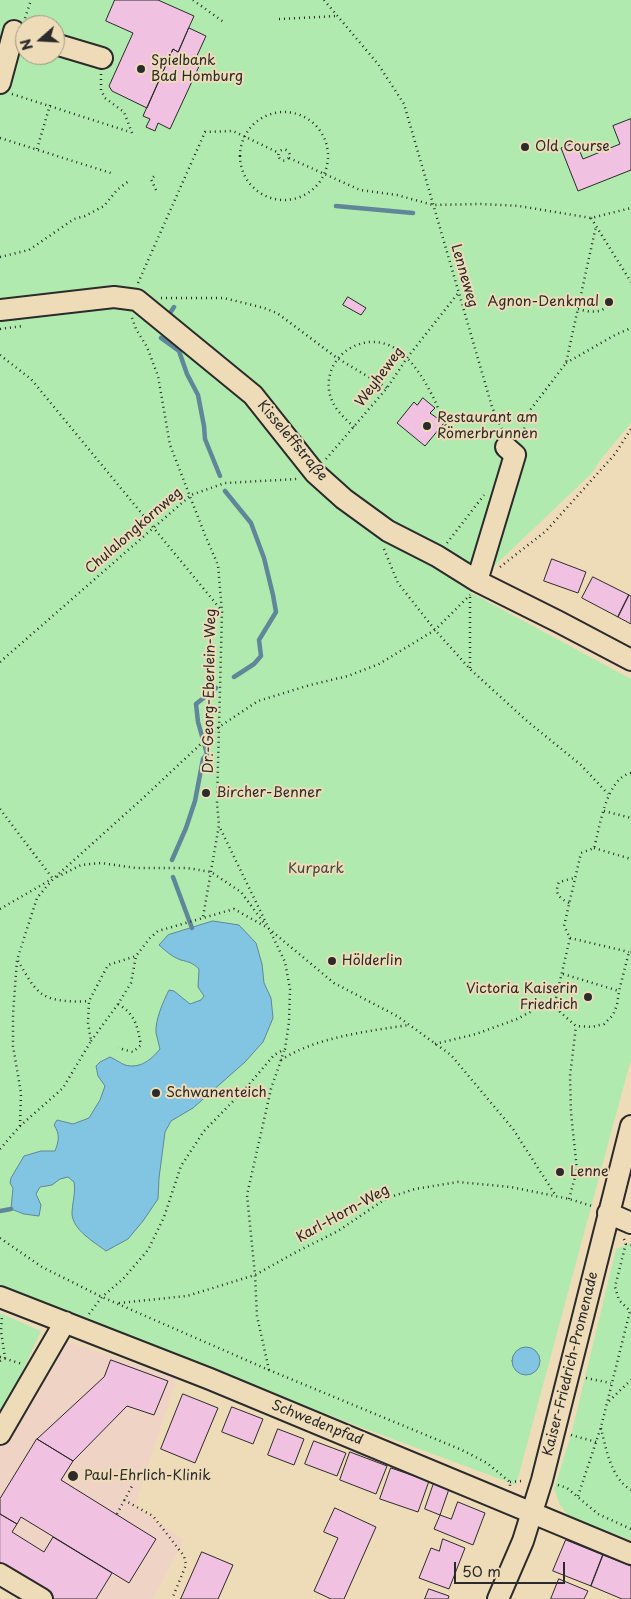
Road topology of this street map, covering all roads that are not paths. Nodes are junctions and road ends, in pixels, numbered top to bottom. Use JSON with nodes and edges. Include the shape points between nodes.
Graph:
{"nodes":[{"id":1,"x":13,"y":31,"type":"edge"},
{"id":2,"x":65,"y":47,"type":"edge"},
{"id":3,"x":102,"y":58,"type":"road end"},
{"id":4,"x":4,"y":88,"type":"edge"},
{"id":5,"x":0,"y":310,"type":"edge"},
{"id":6,"x":510,"y":451,"type":"road end"},
{"id":7,"x":475,"y":588,"type":"junction"},
{"id":8,"x":631,"y":660,"type":"edge"},
{"id":9,"x":631,"y":1126,"type":"edge"},
{"id":10,"x":608,"y":1213,"type":"junction"},
{"id":11,"x":630,"y":1230,"type":"edge"},
{"id":12,"x":5,"y":1299,"type":"edge"},
{"id":13,"x":65,"y":1322,"type":"junction"},
{"id":14,"x":0,"y":1434,"type":"edge"},
{"id":15,"x":533,"y":1513,"type":"junction"},
{"id":16,"x":631,"y":1554,"type":"edge"},
{"id":17,"x":0,"y":1574,"type":"edge"},
{"id":18,"x":42,"y":1599,"type":"edge"},
{"id":19,"x":498,"y":1599,"type":"edge"}],
"edges":[{"from":1,"to":4,"type":"street"},
{"from":2,"to":3,"type":"street"},
{"from":5,"to":7,"type":"street","name":"Kisseleffstraße","via":[[114,297],[135,301],[253,395],[308,476],[388,531],[437,556]]},
{"from":6,"to":7,"type":"street"},
{"from":7,"to":8,"type":"street","name":"Kisseleffstraße","via":[[559,622]]},
{"from":9,"to":10,"type":"street","name":"Kaiser-Friedrich-Promenade"},
{"from":10,"to":11,"type":"street"},
{"from":10,"to":15,"type":"street","name":"Kaiser-Friedrich-Promenade","via":[[534,1478]]},
{"from":12,"to":13,"type":"street","name":"Schwedenpfad"},
{"from":13,"to":14,"type":"street"},
{"from":13,"to":15,"type":"street","name":"Schwedenpfad"},
{"from":15,"to":16,"type":"street","name":"Schwedenpfad"},
{"from":15,"to":19,"type":"street","name":"Kaiser-Friedrich-Promenade"},
{"from":17,"to":18,"type":"street"}]}
